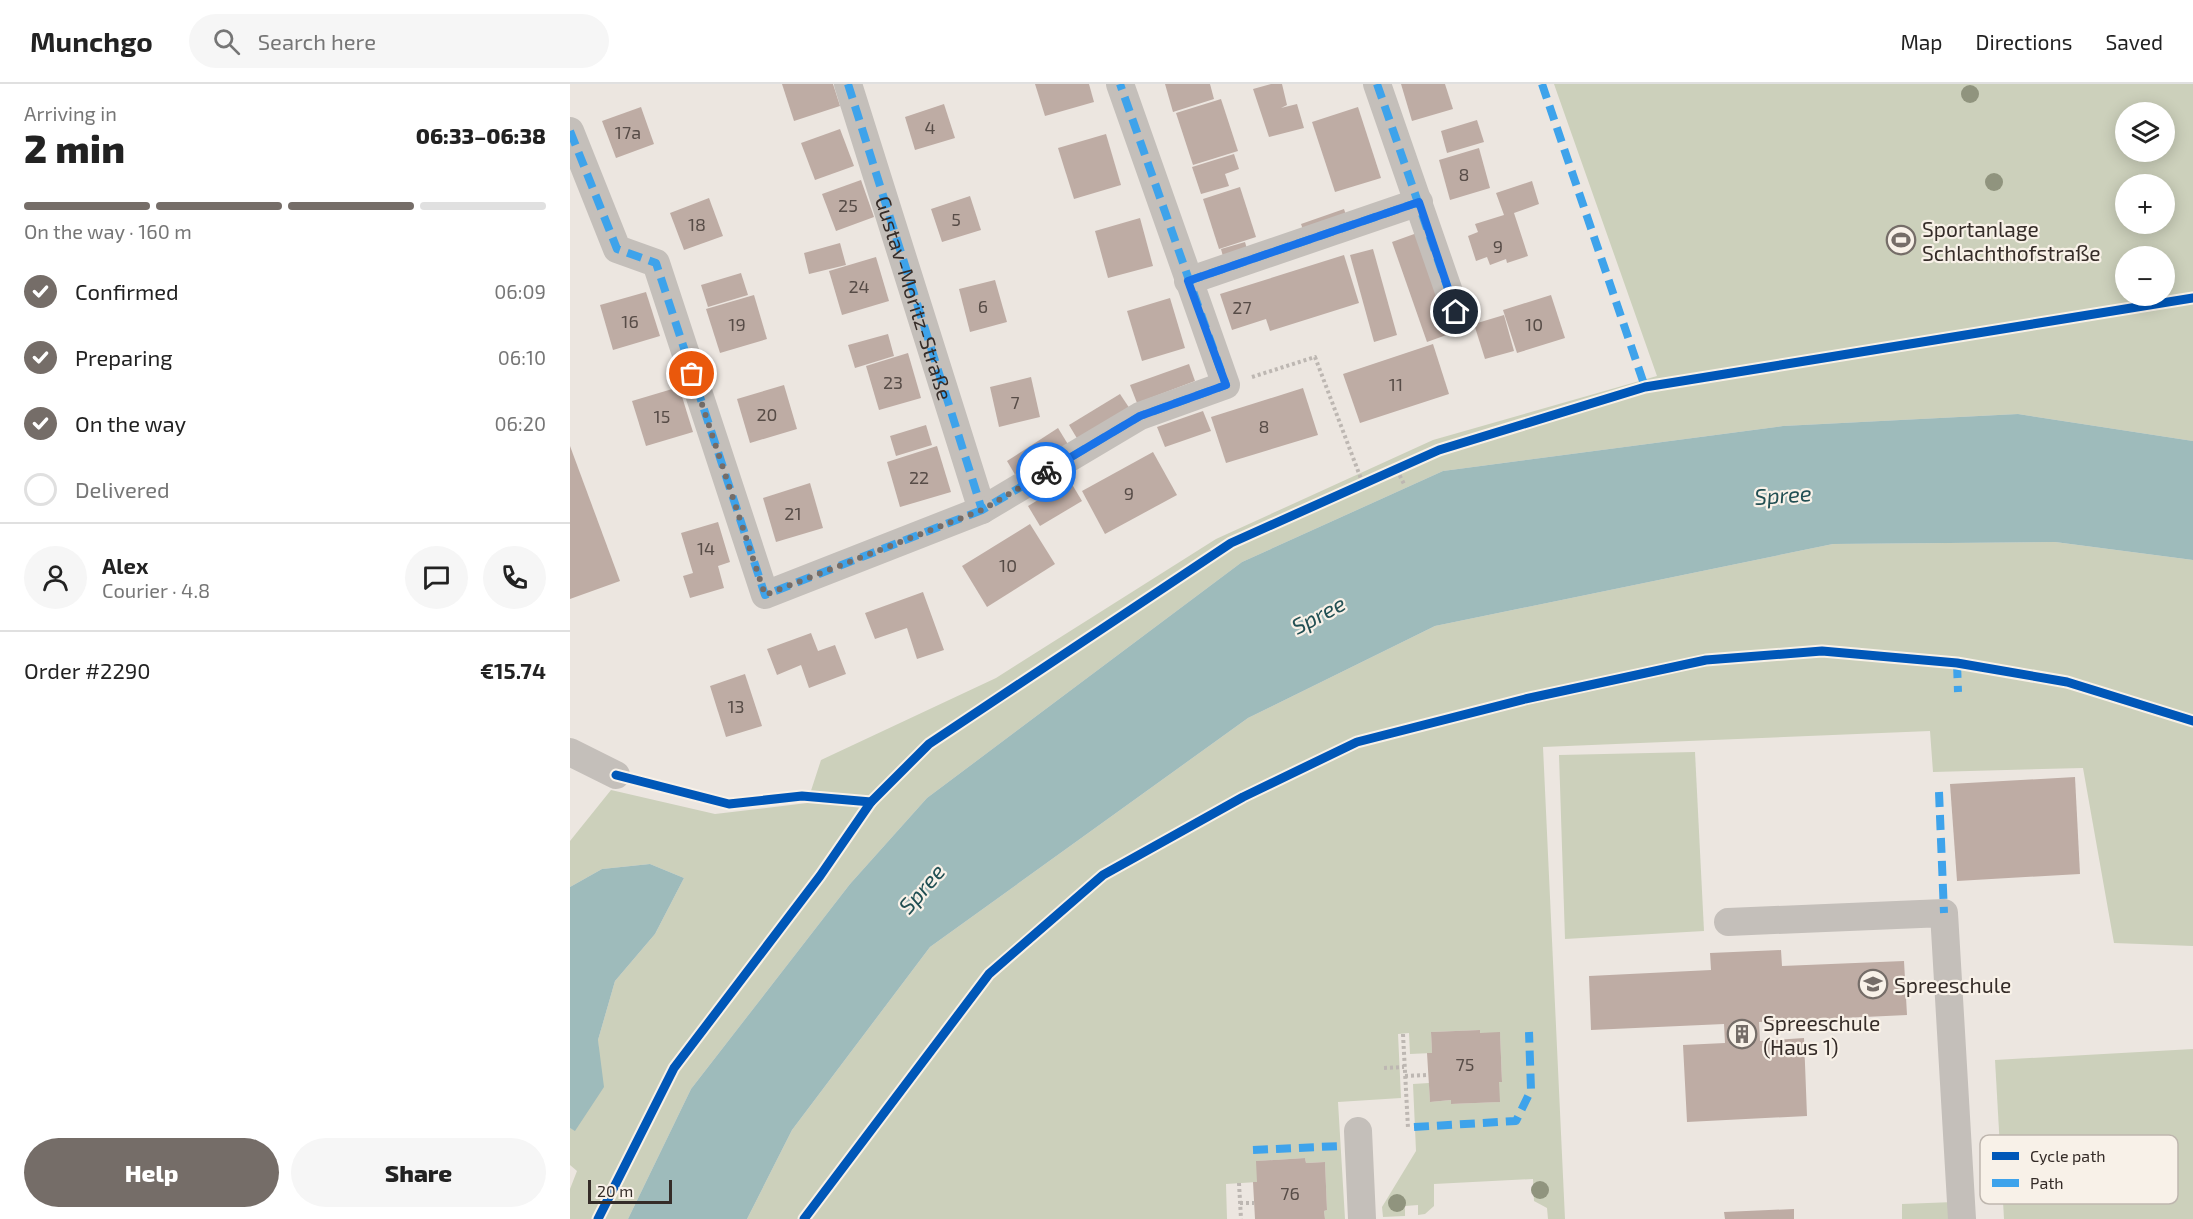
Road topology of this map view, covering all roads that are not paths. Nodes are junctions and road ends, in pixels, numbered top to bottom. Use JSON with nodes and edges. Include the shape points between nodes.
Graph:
{"nodes":[{"id":1,"x":848,"y":84,"type":"edge"},
{"id":2,"x":1120,"y":84,"type":"edge"},
{"id":3,"x":1377,"y":84,"type":"edge"},
{"id":4,"x":570,"y":131,"type":"edge"},
{"id":5,"x":1419,"y":202,"type":"junction"},
{"id":6,"x":1188,"y":281,"type":"junction"},
{"id":7,"x":1456,"y":312,"type":"dead end"},
{"id":8,"x":982,"y":510,"type":"junction"},
{"id":9,"x":570,"y":752,"type":"edge"},
{"id":10,"x":616,"y":775,"type":"dead end"},
{"id":11,"x":1728,"y":922,"type":"dead end"},
{"id":12,"x":1352,"y":1141,"type":"dead end"},
{"id":13,"x":1362,"y":1219,"type":"edge"},
{"id":14,"x":1962,"y":1219,"type":"edge"}],
"edges":[{"from":1,"to":8,"type":"street","name":"Gustav-Moritz-Straße"},
{"from":2,"to":6,"type":"street"},
{"from":3,"to":5,"type":"street"},
{"from":4,"to":8,"type":"street","via":[[617,249],[656,263],[765,595]]},
{"from":5,"to":6,"type":"street"},
{"from":5,"to":7,"type":"street"},
{"from":6,"to":8,"type":"street","via":[[1226,385],[1140,416]]},
{"from":9,"to":10,"type":"street"},
{"from":11,"to":14,"type":"street","via":[[1944,913]]},
{"from":12,"to":13,"type":"street"}]}
